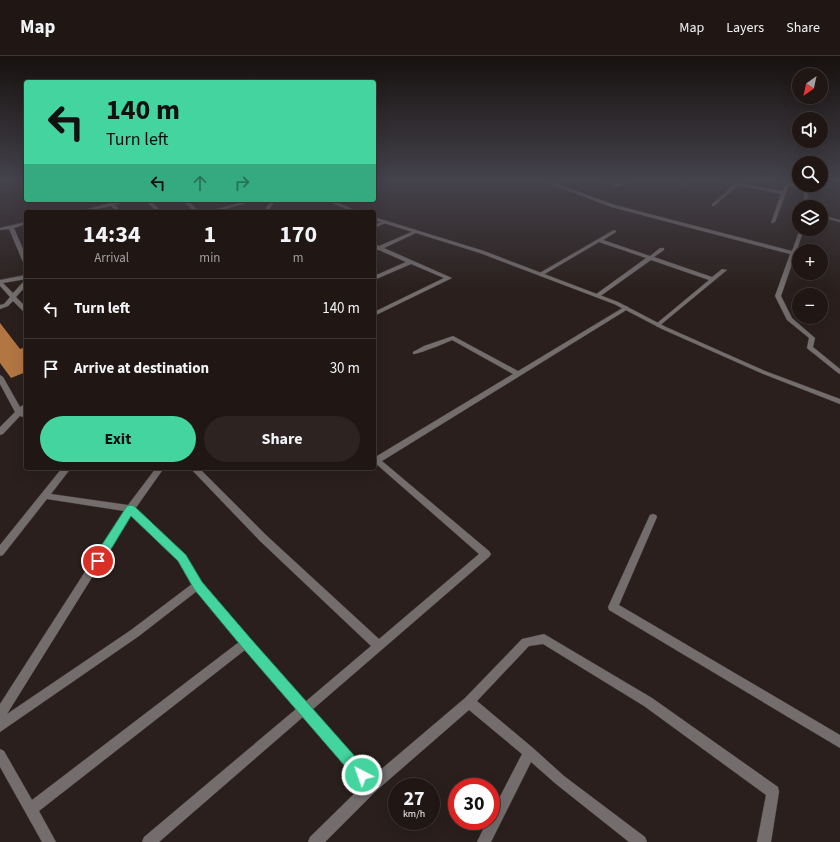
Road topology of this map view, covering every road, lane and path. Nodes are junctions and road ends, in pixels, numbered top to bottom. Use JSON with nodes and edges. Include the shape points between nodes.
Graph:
{"nodes":[{"id":1,"x":658,"y":218,"type":"edge"},
{"id":2,"x":775,"y":218,"type":"edge"},
{"id":3,"x":828,"y":218,"type":"edge"},
{"id":4,"x":376,"y":219,"type":"edge"},
{"id":5,"x":840,"y":221,"type":"edge"},
{"id":6,"x":386,"y":222,"type":"junction"},
{"id":7,"x":773,"y":222,"type":"dead end"},
{"id":8,"x":24,"y":224,"type":"edge"},
{"id":9,"x":376,"y":226,"type":"edge"},
{"id":10,"x":11,"y":227,"type":"junction"},
{"id":11,"x":0,"y":229,"type":"edge"},
{"id":12,"x":614,"y":231,"type":"dead end"},
{"id":13,"x":416,"y":232,"type":"junction"},
{"id":14,"x":599,"y":240,"type":"junction"},
{"id":15,"x":376,"y":247,"type":"edge"},
{"id":16,"x":380,"y":249,"type":"junction"},
{"id":17,"x":662,"y":249,"type":"dead end"},
{"id":18,"x":376,"y":250,"type":"edge"},
{"id":19,"x":792,"y":253,"type":"edge"},
{"id":20,"x":24,"y":256,"type":"edge"},
{"id":21,"x":792,"y":256,"type":"edge"},
{"id":22,"x":650,"y":258,"type":"junction"},
{"id":23,"x":410,"y":262,"type":"junction"},
{"id":24,"x":724,"y":270,"type":"dead end"},
{"id":25,"x":541,"y":274,"type":"junction"},
{"id":26,"x":24,"y":277,"type":"edge"},
{"id":27,"x":376,"y":277,"type":"edge"},
{"id":28,"x":713,"y":279,"type":"junction"},
{"id":29,"x":0,"y":283,"type":"edge"},
{"id":30,"x":24,"y":284,"type":"edge"},
{"id":31,"x":597,"y":296,"type":"junction"},
{"id":32,"x":13,"y":297,"type":"junction"},
{"id":33,"x":0,"y":307,"type":"edge"},
{"id":34,"x":626,"y":308,"type":"junction"},
{"id":35,"x":24,"y":309,"type":"edge"},
{"id":36,"x":376,"y":313,"type":"edge"},
{"id":37,"x":658,"y":325,"type":"junction"},
{"id":38,"x":414,"y":353,"type":"dead end"},
{"id":39,"x":840,"y":372,"type":"edge"},
{"id":40,"x":518,"y":374,"type":"junction"},
{"id":41,"x":0,"y":377,"type":"edge"},
{"id":42,"x":840,"y":402,"type":"edge"},
{"id":43,"x":23,"y":414,"type":"edge"},
{"id":44,"x":0,"y":432,"type":"edge"},
{"id":45,"x":376,"y":459,"type":"edge"},
{"id":46,"x":66,"y":470,"type":"edge"},
{"id":47,"x":159,"y":470,"type":"edge"},
{"id":48,"x":196,"y":470,"type":"edge"},
{"id":49,"x":46,"y":496,"type":"junction"},
{"id":50,"x":130,"y":509,"type":"junction"},
{"id":51,"x":653,"y":516,"type":"dead end"},
{"id":52,"x":0,"y":552,"type":"edge"},
{"id":53,"x":198,"y":585,"type":"junction"},
{"id":54,"x":246,"y":643,"type":"junction"},
{"id":55,"x":379,"y":646,"type":"junction"},
{"id":56,"x":469,"y":702,"type":"junction"},
{"id":57,"x":304,"y":710,"type":"junction"},
{"id":58,"x":0,"y":715,"type":"edge"},
{"id":59,"x":0,"y":726,"type":"edge"},
{"id":60,"x":840,"y":742,"type":"edge"},
{"id":61,"x":529,"y":752,"type":"junction"},
{"id":62,"x":0,"y":755,"type":"edge"},
{"id":63,"x":371,"y":786,"type":"junction"},
{"id":64,"x":30,"y":810,"type":"junction"},
{"id":65,"x":49,"y":842,"type":"edge"},
{"id":66,"x":149,"y":842,"type":"edge"},
{"id":67,"x":315,"y":842,"type":"edge"},
{"id":68,"x":484,"y":842,"type":"edge"},
{"id":69,"x":640,"y":842,"type":"edge"},
{"id":70,"x":764,"y":842,"type":"edge"}],
"edges":[{"from":1,"to":19,"type":"street"},
{"from":2,"to":7,"type":"street"},
{"from":3,"to":5,"type":"street"},
{"from":4,"to":6,"type":"street"},
{"from":6,"to":9,"type":"street"},
{"from":6,"to":13,"type":"street"},
{"from":8,"to":10,"type":"street"},
{"from":10,"to":11,"type":"street"},
{"from":10,"to":20,"type":"street"},
{"from":12,"to":14,"type":"street"},
{"from":13,"to":16,"type":"street"},
{"from":13,"to":25,"type":"street","via":[[482,252]]},
{"from":14,"to":22,"type":"street"},
{"from":14,"to":25,"type":"street"},
{"from":15,"to":16,"type":"street"},
{"from":16,"to":18,"type":"street"},
{"from":16,"to":23,"type":"street"},
{"from":17,"to":22,"type":"street"},
{"from":21,"to":39,"type":"street","via":[[778,296],[789,319],[812,338],[810,348]]},
{"from":22,"to":28,"type":"street"},
{"from":22,"to":31,"type":"street"},
{"from":23,"to":27,"type":"street"},
{"from":23,"to":36,"type":"street","via":[[449,278]]},
{"from":24,"to":28,"type":"street"},
{"from":25,"to":31,"type":"street"},
{"from":26,"to":29,"type":"street"},
{"from":28,"to":37,"type":"street"},
{"from":29,"to":32,"type":"street"},
{"from":30,"to":32,"type":"street"},
{"from":31,"to":34,"type":"street"},
{"from":32,"to":33,"type":"street","via":[[6,305]]},
{"from":32,"to":35,"type":"street"},
{"from":34,"to":37,"type":"street"},
{"from":34,"to":40,"type":"street"},
{"from":37,"to":42,"type":"street","via":[[763,372]]},
{"from":38,"to":40,"type":"street","via":[[453,338]]},
{"from":40,"to":45,"type":"street"},
{"from":41,"to":43,"type":"street"},
{"from":43,"to":44,"type":"street"},
{"from":45,"to":55,"type":"street","via":[[486,554]]},
{"from":46,"to":49,"type":"street"},
{"from":47,"to":50,"type":"street"},
{"from":48,"to":55,"type":"street","via":[[263,538]]},
{"from":49,"to":50,"type":"street"},
{"from":49,"to":52,"type":"street"},
{"from":50,"to":53,"type":"street","via":[[182,558]]},
{"from":50,"to":58,"type":"street"},
{"from":51,"to":60,"type":"street","via":[[613,606]]},
{"from":53,"to":54,"type":"street"},
{"from":53,"to":59,"type":"street","via":[[135,633]]},
{"from":54,"to":57,"type":"street"},
{"from":54,"to":64,"type":"street"},
{"from":55,"to":57,"type":"street"},
{"from":56,"to":61,"type":"street"},
{"from":56,"to":63,"type":"street"},
{"from":56,"to":70,"type":"street","via":[[526,642],[544,639],[648,702],[773,792]]},
{"from":57,"to":63,"type":"street"},
{"from":57,"to":66,"type":"street"},
{"from":61,"to":68,"type":"street"},
{"from":61,"to":69,"type":"street","via":[[560,780]]},
{"from":62,"to":64,"type":"street"},
{"from":63,"to":67,"type":"street"},
{"from":64,"to":65,"type":"street"}]}
